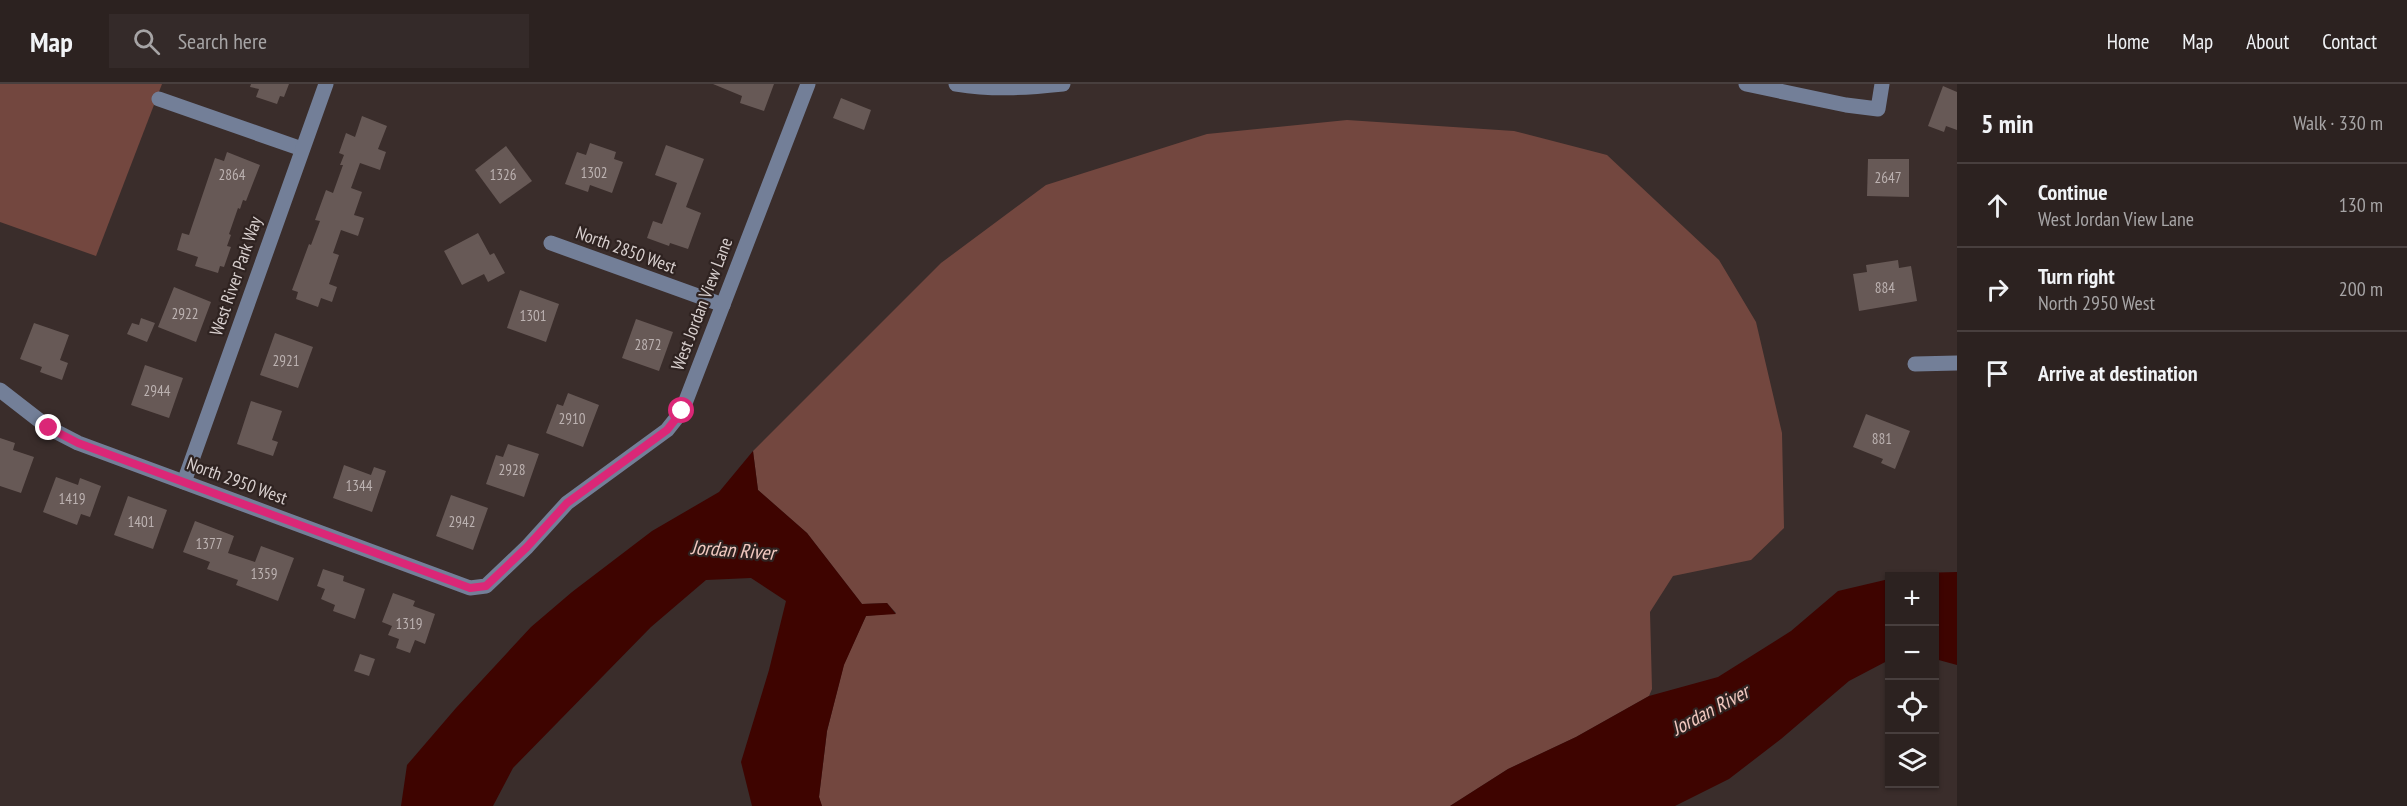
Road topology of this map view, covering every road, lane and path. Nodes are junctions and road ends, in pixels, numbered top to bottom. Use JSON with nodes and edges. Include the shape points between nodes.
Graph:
{"nodes":[{"id":1,"x":326,"y":84,"type":"edge"},
{"id":2,"x":808,"y":84,"type":"edge"},
{"id":3,"x":956,"y":84,"type":"edge"},
{"id":4,"x":1063,"y":84,"type":"edge"},
{"id":5,"x":1746,"y":84,"type":"edge"},
{"id":6,"x":1882,"y":84,"type":"edge"},
{"id":7,"x":159,"y":99,"type":"dead end"},
{"id":8,"x":302,"y":149,"type":"junction"},
{"id":9,"x":551,"y":243,"type":"dead end"},
{"id":10,"x":723,"y":305,"type":"junction"},
{"id":11,"x":1957,"y":363,"type":"edge"},
{"id":12,"x":1915,"y":364,"type":"dead end"},
{"id":13,"x":0,"y":390,"type":"edge"},
{"id":14,"x":184,"y":482,"type":"junction"},
{"id":15,"x":470,"y":588,"type":"joint"}],
"edges":[{"from":1,"to":8,"type":"street","name":"West River Park Way"},
{"from":2,"to":10,"type":"street","name":"West Jordan View Lane"},
{"from":3,"to":4,"type":"street","via":[[986,89]]},
{"from":5,"to":6,"type":"street","via":[[1878,109]]},
{"from":7,"to":8,"type":"street"},
{"from":8,"to":14,"type":"street","name":"West River Park Way"},
{"from":9,"to":10,"type":"street","name":"North 2850 West"},
{"from":10,"to":15,"type":"street","name":"West Jordan View Lane","via":[[682,411],[667,430],[567,503],[486,586]]},
{"from":11,"to":12,"type":"street"},
{"from":13,"to":14,"type":"street","name":"North 2950 West","via":[[49,428],[78,443]]},
{"from":14,"to":15,"type":"street","name":"North 2950 West"}]}
